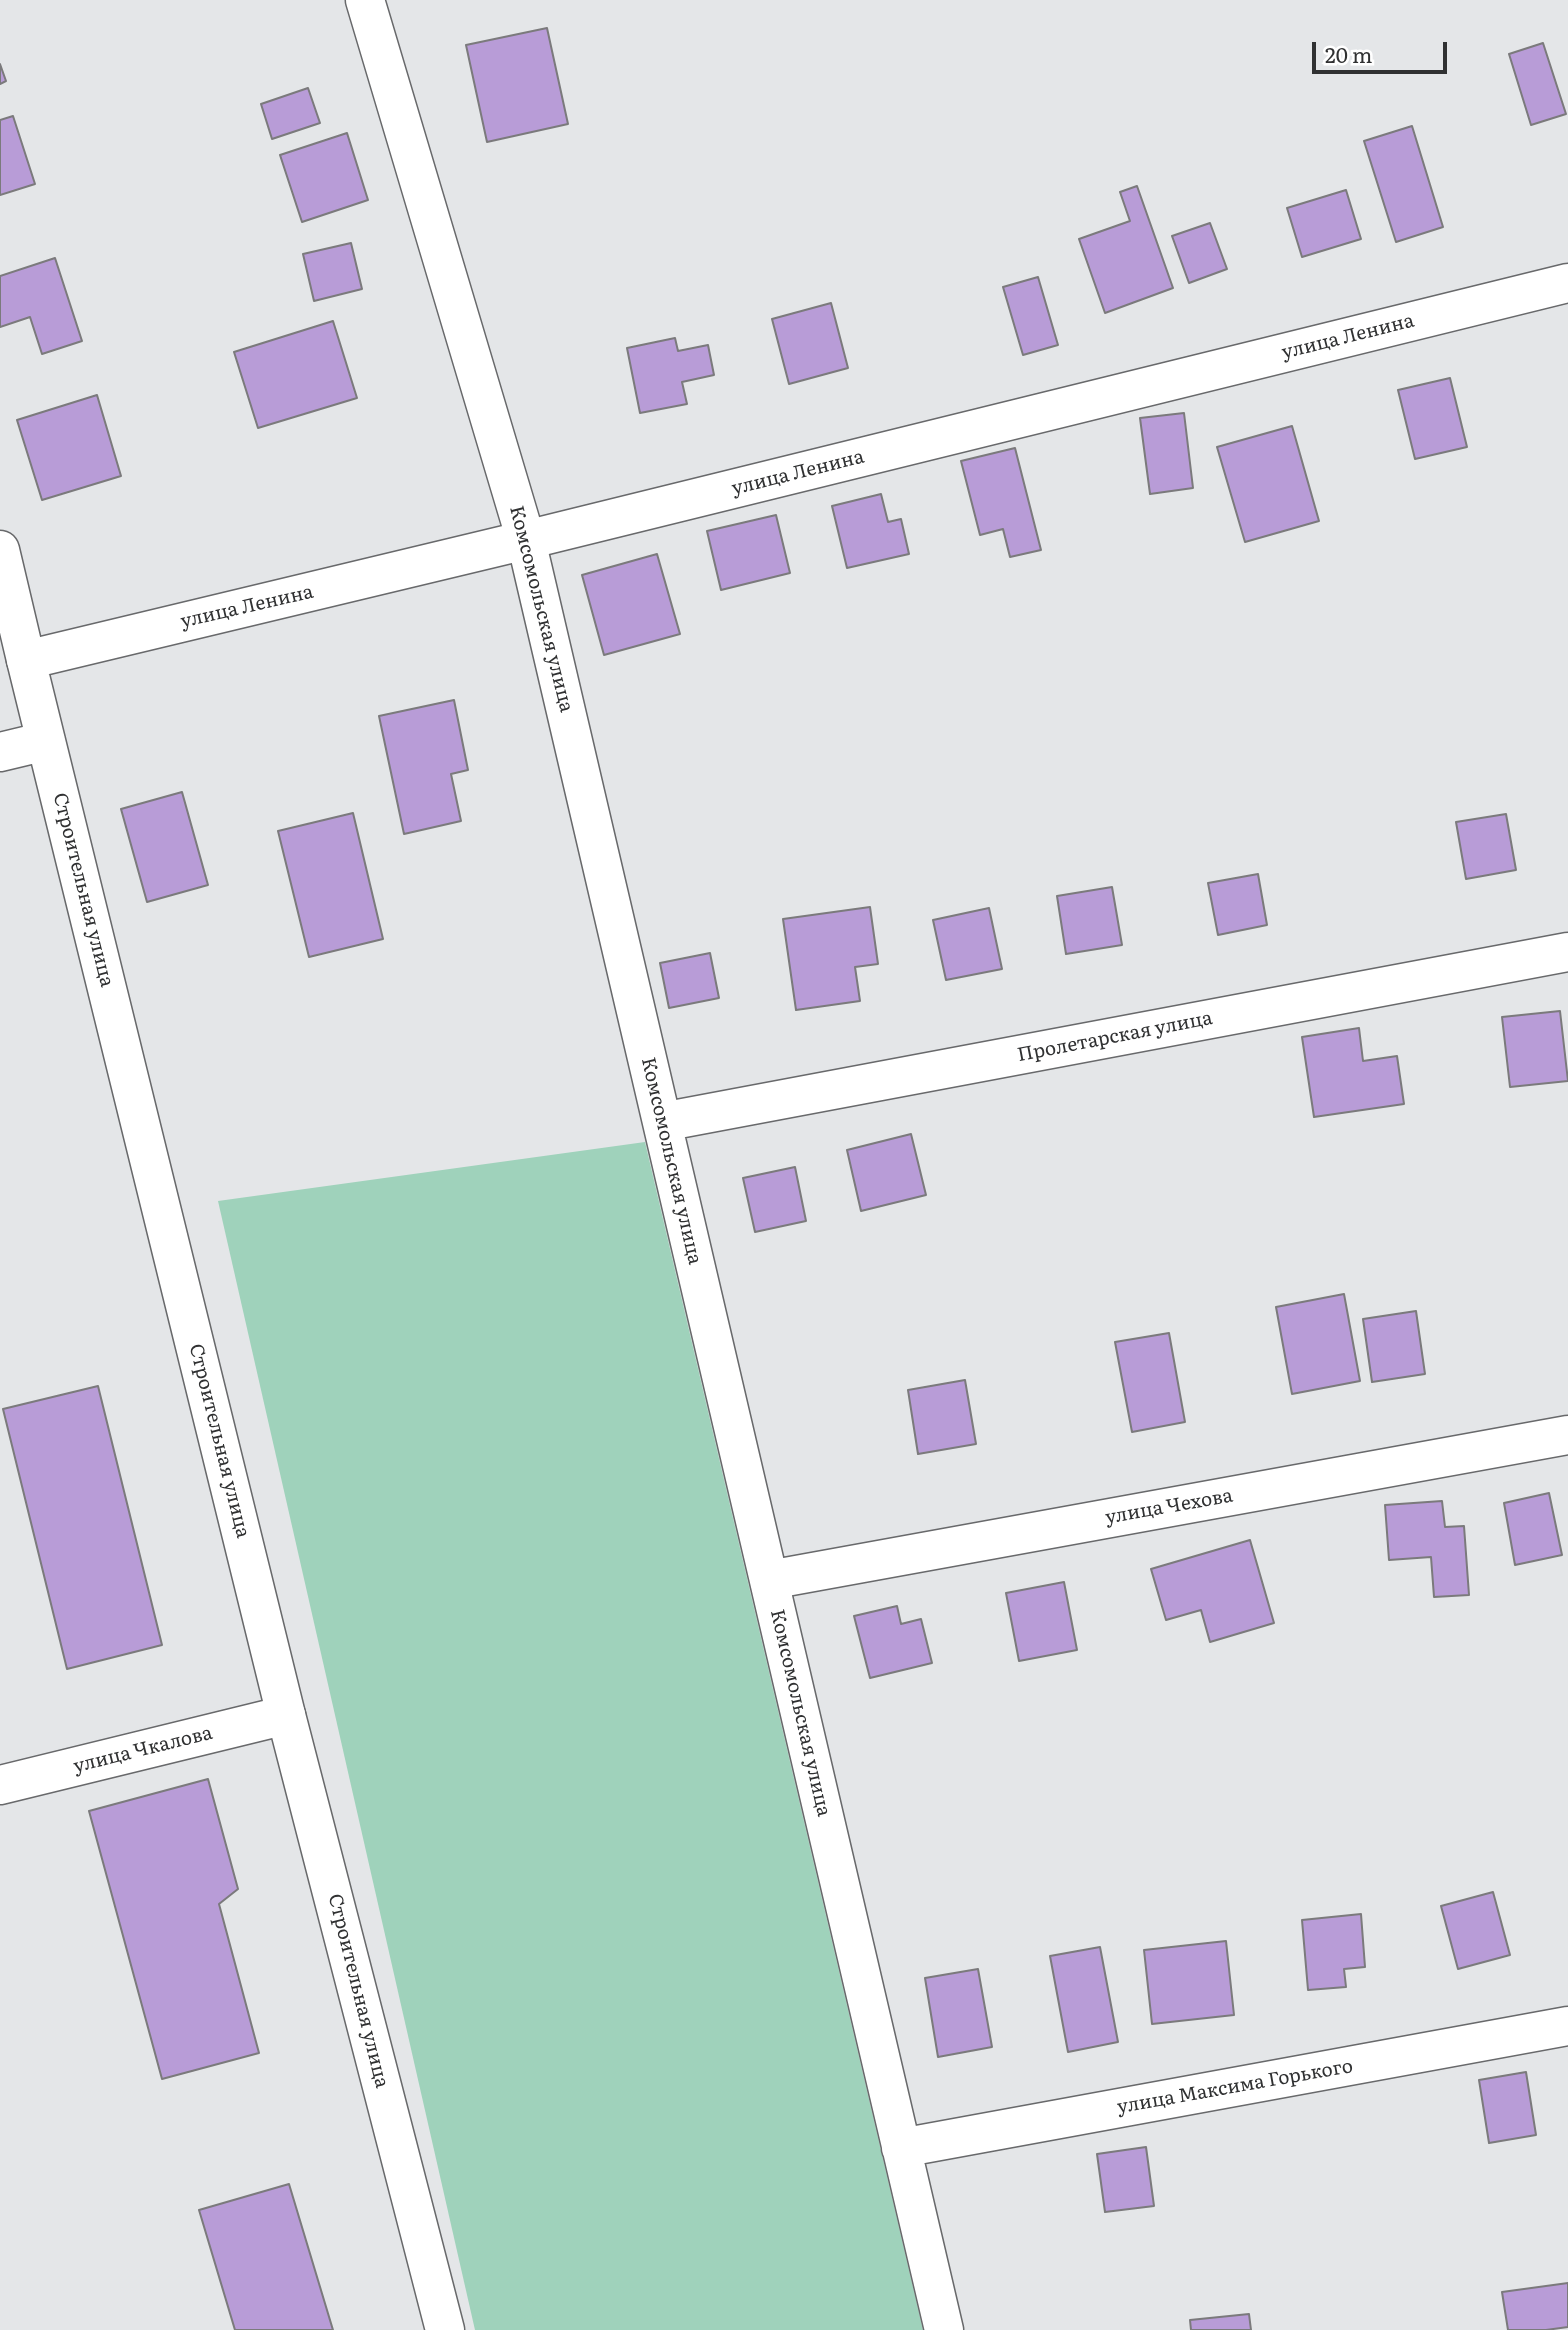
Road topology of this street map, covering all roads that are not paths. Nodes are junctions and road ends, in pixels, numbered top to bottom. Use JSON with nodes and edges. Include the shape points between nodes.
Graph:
{"nodes":[{"id":1,"x":365,"y":0,"type":"edge"},
{"id":2,"x":1568,"y":283,"type":"edge"},
{"id":3,"x":526,"y":540,"type":"junction"},
{"id":4,"x":0,"y":550,"type":"edge"},
{"id":5,"x":26,"y":660,"type":"junction"},
{"id":6,"x":46,"y":741,"type":"junction"},
{"id":7,"x":0,"y":752,"type":"edge"},
{"id":8,"x":1568,"y":952,"type":"edge"},
{"id":9,"x":662,"y":1122,"type":"junction"},
{"id":10,"x":1568,"y":1435,"type":"edge"},
{"id":11,"x":769,"y":1580,"type":"junction"},
{"id":12,"x":286,"y":1715,"type":"junction"},
{"id":13,"x":0,"y":1785,"type":"edge"},
{"id":14,"x":1568,"y":2026,"type":"edge"},
{"id":15,"x":901,"y":2148,"type":"junction"},
{"id":16,"x":445,"y":2330,"type":"edge"},
{"id":17,"x":944,"y":2330,"type":"edge"}],
"edges":[{"from":1,"to":3,"type":"street","name":"Комсомольская улица"},
{"from":2,"to":3,"type":"street","name":"улица Ленина"},
{"from":3,"to":5,"type":"street","name":"улица Ленина"},
{"from":3,"to":9,"type":"street","name":"Комсомольская улица"},
{"from":4,"to":5,"type":"street","name":"Строительная улица"},
{"from":5,"to":6,"type":"street","name":"Строительная улица"},
{"from":6,"to":7,"type":"street"},
{"from":6,"to":12,"type":"street","name":"Строительная улица"},
{"from":8,"to":9,"type":"street","name":"Пролетарская улица"},
{"from":9,"to":11,"type":"street","name":"Комсомольская улица"},
{"from":10,"to":11,"type":"street","name":"улица Чехова"},
{"from":11,"to":15,"type":"street","name":"Комсомольская улица"},
{"from":12,"to":13,"type":"street","name":"улица Чкалова"},
{"from":12,"to":16,"type":"street","name":"Строительная улица"},
{"from":14,"to":15,"type":"street","name":"улица Максима Горького"},
{"from":15,"to":17,"type":"street","name":"Комсомольская улица"}]}
